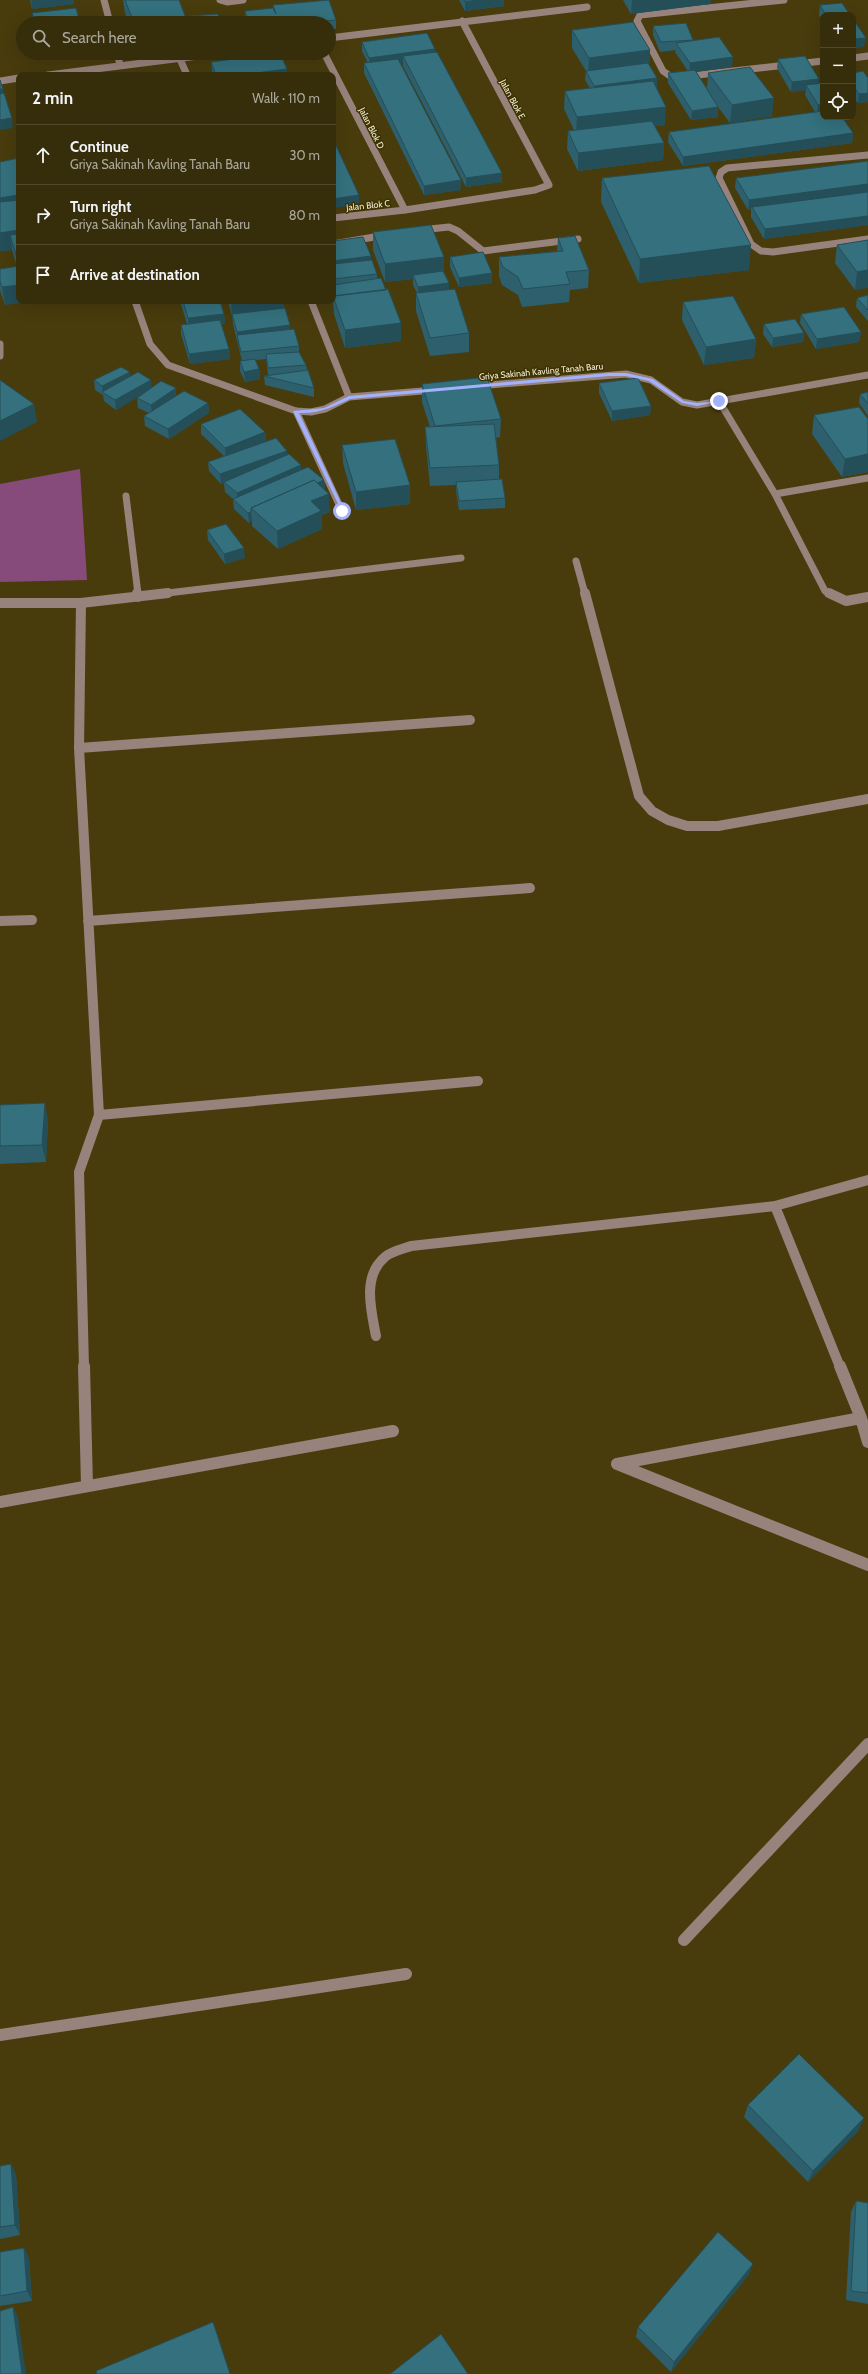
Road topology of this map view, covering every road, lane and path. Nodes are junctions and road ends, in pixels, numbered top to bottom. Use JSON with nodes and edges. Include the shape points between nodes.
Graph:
{"nodes":[{"id":1,"x":104,"y":0,"type":"edge"},
{"id":2,"x":220,"y":0,"type":"edge"},
{"id":3,"x":243,"y":0,"type":"edge"},
{"id":4,"x":784,"y":0,"type":"edge"},
{"id":5,"x":586,"y":7,"type":"dead end"},
{"id":6,"x":108,"y":16,"type":"edge"},
{"id":7,"x":462,"y":21,"type":"junction"},
{"id":8,"x":336,"y":37,"type":"edge"},
{"id":9,"x":868,"y":56,"type":"edge"},
{"id":10,"x":856,"y":58,"type":"edge"},
{"id":11,"x":119,"y":60,"type":"edge"},
{"id":12,"x":170,"y":60,"type":"edge"},
{"id":13,"x":180,"y":60,"type":"edge"},
{"id":14,"x":328,"y":60,"type":"edge"},
{"id":15,"x":820,"y":61,"type":"edge"},
{"id":16,"x":120,"y":65,"type":"junction"},
{"id":17,"x":70,"y":72,"type":"edge"},
{"id":18,"x":186,"y":72,"type":"edge"},
{"id":19,"x":334,"y":72,"type":"edge"},
{"id":20,"x":336,"y":76,"type":"edge"},
{"id":21,"x":16,"y":78,"type":"edge"},
{"id":22,"x":0,"y":81,"type":"edge"},
{"id":23,"x":868,"y":155,"type":"edge"},
{"id":24,"x":549,"y":185,"type":"joint"},
{"id":25,"x":405,"y":210,"type":"junction"},
{"id":26,"x":336,"y":218,"type":"edge"},
{"id":27,"x":411,"y":232,"type":"edge"},
{"id":28,"x":395,"y":234,"type":"edge"},
{"id":29,"x":578,"y":239,"type":"edge"},
{"id":30,"x":868,"y":239,"type":"edge"},
{"id":31,"x":336,"y":244,"type":"edge"},
{"id":32,"x":136,"y":304,"type":"edge"},
{"id":33,"x":312,"y":304,"type":"edge"},
{"id":34,"x":0,"y":344,"type":"edge"},
{"id":35,"x":0,"y":356,"type":"edge"},
{"id":36,"x":868,"y":375,"type":"edge"},
{"id":37,"x":467,"y":387,"type":"edge"},
{"id":38,"x":443,"y":389,"type":"edge"},
{"id":39,"x":349,"y":397,"type":"junction"},
{"id":40,"x":719,"y":401,"type":"junction"},
{"id":41,"x":296,"y":411,"type":"junction"},
{"id":42,"x":868,"y":478,"type":"edge"},
{"id":43,"x":775,"y":494,"type":"junction"},
{"id":44,"x":126,"y":496,"type":"dead end"},
{"id":45,"x":342,"y":511,"type":"dead end"},
{"id":46,"x":461,"y":558,"type":"dead end"},
{"id":47,"x":576,"y":561,"type":"dead end"},
{"id":48,"x":138,"y":597,"type":"junction"},
{"id":49,"x":868,"y":597,"type":"edge"},
{"id":50,"x":0,"y":603,"type":"edge"},
{"id":51,"x":81,"y":603,"type":"junction"},
{"id":52,"x":470,"y":720,"type":"dead end"},
{"id":53,"x":79,"y":748,"type":"junction"},
{"id":54,"x":868,"y":799,"type":"edge"},
{"id":55,"x":530,"y":888,"type":"dead end"},
{"id":56,"x":32,"y":920,"type":"dead end"},
{"id":57,"x":0,"y":921,"type":"edge"},
{"id":58,"x":88,"y":921,"type":"junction"},
{"id":59,"x":478,"y":1081,"type":"dead end"},
{"id":60,"x":99,"y":1115,"type":"junction"},
{"id":61,"x":868,"y":1180,"type":"edge"},
{"id":62,"x":775,"y":1206,"type":"junction"},
{"id":63,"x":376,"y":1336,"type":"dead end"},
{"id":64,"x":861,"y":1418,"type":"junction"},
{"id":65,"x":393,"y":1431,"type":"dead end"},
{"id":66,"x":868,"y":1442,"type":"edge"},
{"id":67,"x":87,"y":1486,"type":"junction"},
{"id":68,"x":0,"y":1502,"type":"edge"},
{"id":69,"x":868,"y":1565,"type":"edge"},
{"id":70,"x":868,"y":1744,"type":"edge"},
{"id":71,"x":684,"y":1940,"type":"dead end"},
{"id":72,"x":406,"y":1974,"type":"dead end"},
{"id":73,"x":0,"y":2035,"type":"edge"}],
"edges":[{"from":1,"to":6,"type":"street"},
{"from":2,"to":3,"type":"street"},
{"from":4,"to":15,"type":"street","via":[[640,15],[637,21],[663,71],[670,76]]},
{"from":5,"to":7,"type":"street"},
{"from":7,"to":8,"type":"street"},
{"from":7,"to":24,"type":"street","name":"Jalan Blok E"},
{"from":9,"to":10,"type":"street"},
{"from":11,"to":16,"type":"street"},
{"from":12,"to":16,"type":"street"},
{"from":13,"to":18,"type":"street"},
{"from":14,"to":19,"type":"street","name":"Jalan Blok D"},
{"from":16,"to":17,"type":"street"},
{"from":20,"to":25,"type":"street","name":"Jalan Blok D"},
{"from":21,"to":22,"type":"street"},
{"from":23,"to":30,"type":"street","via":[[727,168],[721,172],[719,178],[751,244],[761,251],[773,252]]},
{"from":24,"to":25,"type":"street","name":"Jalan Blok C","via":[[535,190]]},
{"from":25,"to":26,"type":"street","name":"Jalan Blok C"},
{"from":27,"to":29,"type":"street","via":[[447,227],[459,232],[474,248],[483,251]]},
{"from":28,"to":31,"type":"street"},
{"from":32,"to":41,"type":"street","via":[[150,346],[157,357],[168,365]]},
{"from":33,"to":39,"type":"street"},
{"from":34,"to":35,"type":"street"},
{"from":36,"to":40,"type":"street","name":"Griya Sakinah Kavling Tanah Baru"},
{"from":37,"to":40,"type":"street","name":"Griya Sakinah Kavling Tanah Baru","via":[[626,374],[651,380],[682,402],[697,404]]},
{"from":38,"to":39,"type":"street"},
{"from":39,"to":41,"type":"street","via":[[325,409],[311,412]]},
{"from":40,"to":43,"type":"street"},
{"from":41,"to":45,"type":"street"},
{"from":42,"to":43,"type":"street"},
{"from":43,"to":49,"type":"street","via":[[825,591],[846,601]]},
{"from":44,"to":48,"type":"street"},
{"from":46,"to":48,"type":"street"},
{"from":47,"to":54,"type":"street","via":[[639,796],[652,811],[687,826],[718,826]]},
{"from":48,"to":51,"type":"street"},
{"from":50,"to":51,"type":"street"},
{"from":51,"to":53,"type":"street"},
{"from":52,"to":53,"type":"street"},
{"from":53,"to":58,"type":"street"},
{"from":55,"to":58,"type":"street"},
{"from":56,"to":57,"type":"street"},
{"from":58,"to":60,"type":"street"},
{"from":59,"to":60,"type":"street"},
{"from":60,"to":67,"type":"street","via":[[80,1172]]},
{"from":61,"to":62,"type":"street"},
{"from":62,"to":63,"type":"street","via":[[411,1246],[386,1257],[372,1272],[369,1296]]},
{"from":62,"to":64,"type":"street"},
{"from":64,"to":66,"type":"street"},
{"from":64,"to":69,"type":"street","via":[[617,1464]]},
{"from":65,"to":67,"type":"street"},
{"from":67,"to":68,"type":"street"},
{"from":70,"to":71,"type":"street"},
{"from":72,"to":73,"type":"street"}]}
